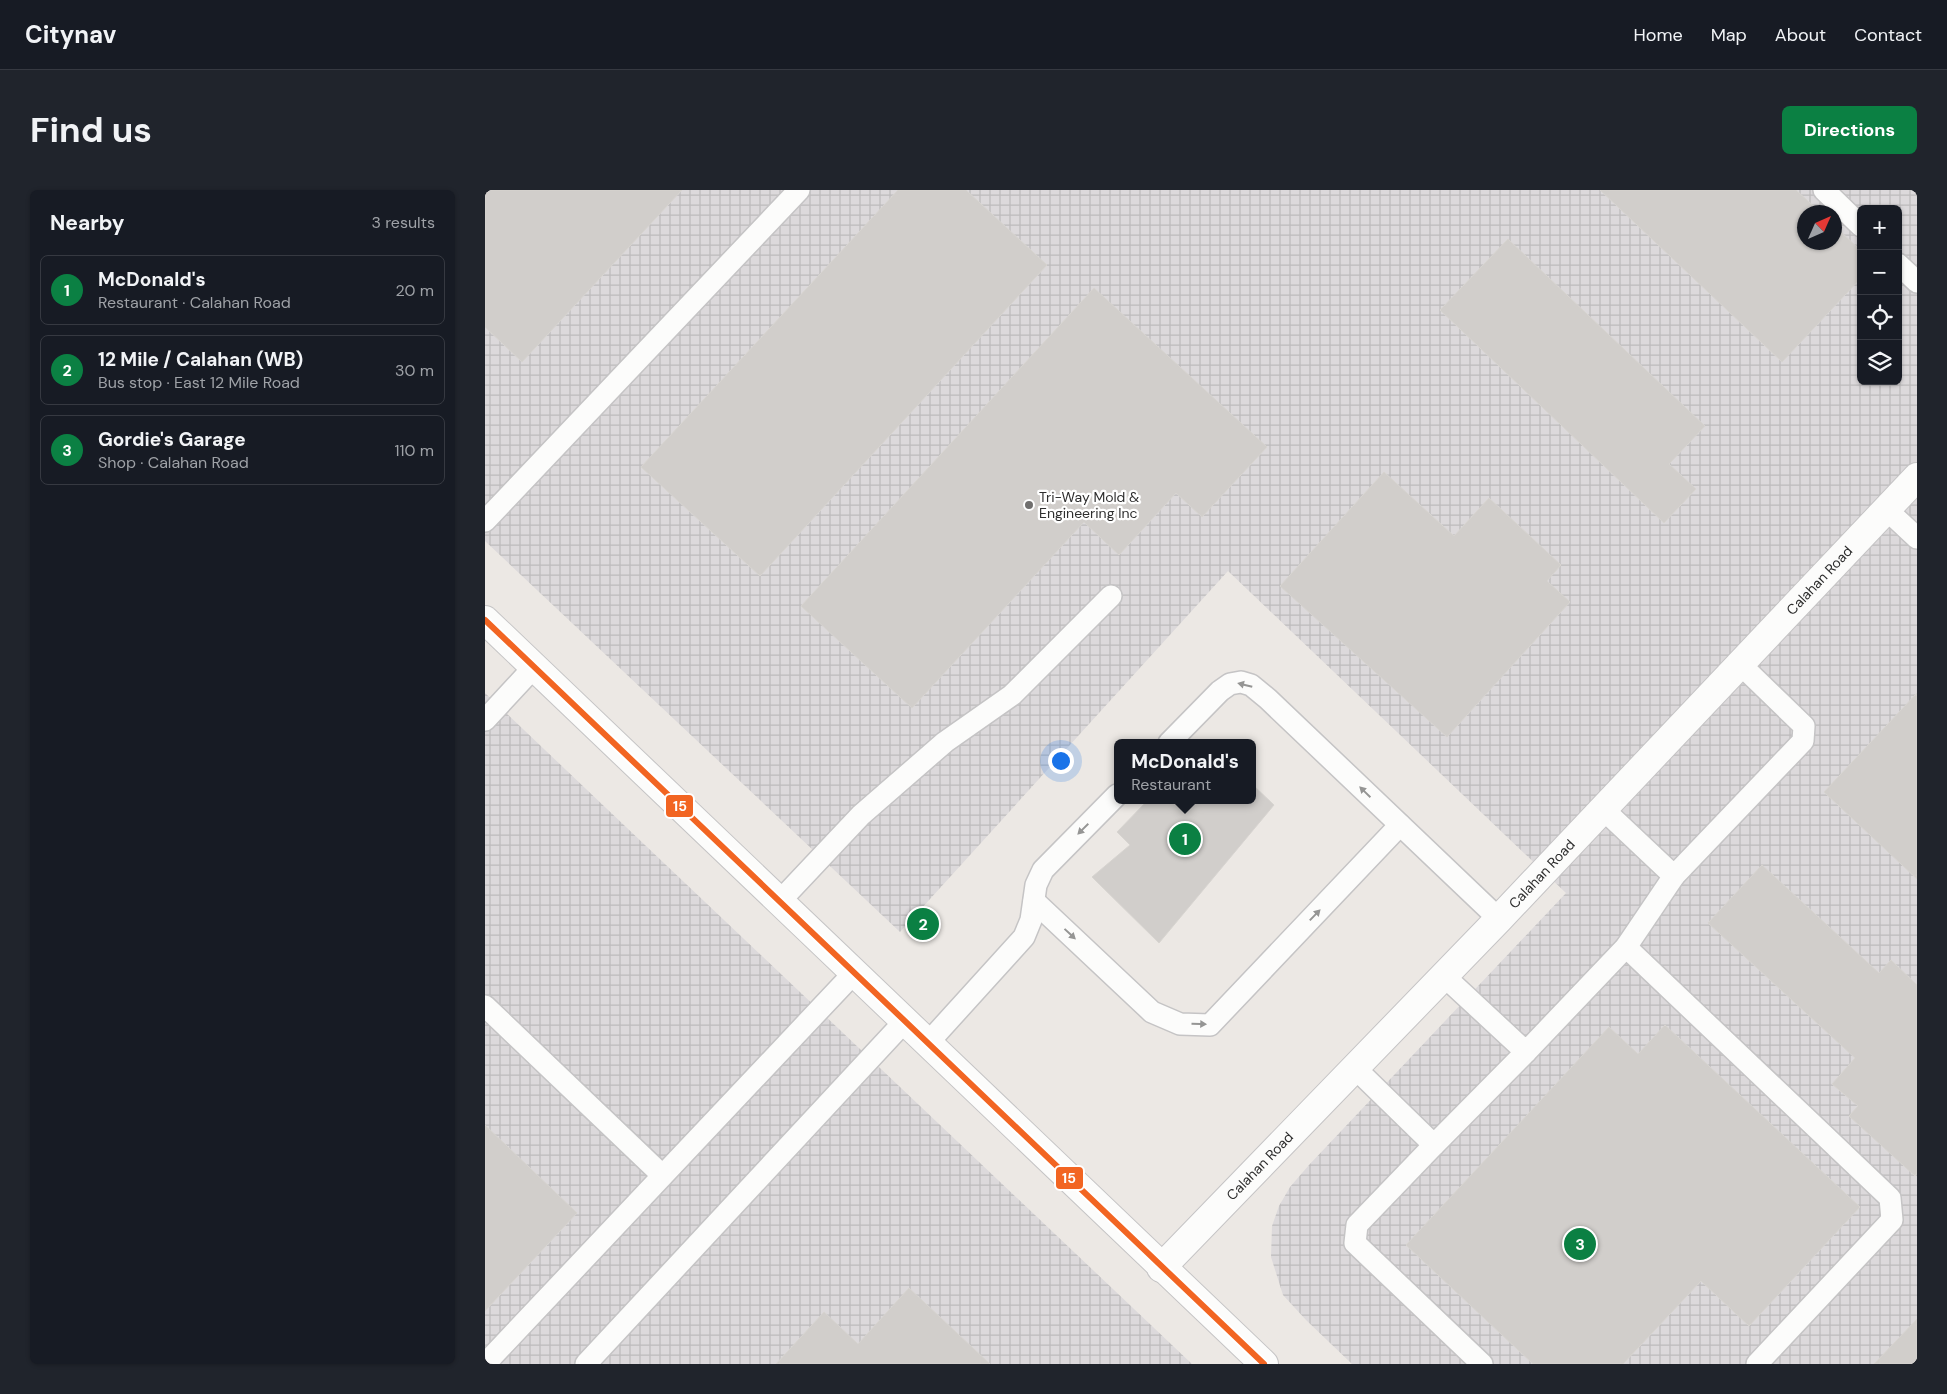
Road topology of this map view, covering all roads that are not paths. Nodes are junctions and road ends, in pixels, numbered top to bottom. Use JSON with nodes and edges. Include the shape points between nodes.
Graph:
{"nodes":[{"id":1,"x":799,"y":190,"type":"edge"},
{"id":2,"x":1824,"y":190,"type":"edge"},
{"id":3,"x":1857,"y":222,"type":"edge"},
{"id":4,"x":1902,"y":268,"type":"edge"},
{"id":5,"x":1917,"y":282,"type":"edge"},
{"id":6,"x":1917,"y":477,"type":"edge"},
{"id":7,"x":1886,"y":509,"type":"junction"},
{"id":8,"x":485,"y":521,"type":"edge"},
{"id":9,"x":1917,"y":538,"type":"edge"},
{"id":10,"x":1111,"y":596,"type":"dead end"},
{"id":11,"x":485,"y":620,"type":"edge"},
{"id":12,"x":1740,"y":664,"type":"junction"},
{"id":13,"x":534,"y":667,"type":"junction"},
{"id":14,"x":485,"y":720,"type":"edge"},
{"id":15,"x":1173,"y":739,"type":"edge"},
{"id":16,"x":1114,"y":798,"type":"edge"},
{"id":17,"x":1603,"y":809,"type":"junction"},
{"id":18,"x":1400,"y":826,"type":"junction"},
{"id":19,"x":1674,"y":876,"type":"junction"},
{"id":20,"x":1034,"y":901,"type":"junction"},
{"id":21,"x":779,"y":902,"type":"junction"},
{"id":22,"x":1499,"y":919,"type":"junction"},
{"id":23,"x":1627,"y":946,"type":"junction"},
{"id":24,"x":853,"y":974,"type":"junction"},
{"id":25,"x":1444,"y":976,"type":"junction"},
{"id":26,"x":485,"y":1006,"type":"edge"},
{"id":27,"x":904,"y":1022,"type":"junction"},
{"id":28,"x":927,"y":1044,"type":"junction"},
{"id":29,"x":1526,"y":1052,"type":"junction"},
{"id":30,"x":1355,"y":1068,"type":"junction"},
{"id":31,"x":1434,"y":1145,"type":"junction"},
{"id":32,"x":663,"y":1175,"type":"junction"},
{"id":33,"x":1161,"y":1268,"type":"junction"},
{"id":34,"x":485,"y":1364,"type":"edge"},
{"id":35,"x":586,"y":1364,"type":"edge"},
{"id":36,"x":1264,"y":1364,"type":"edge"},
{"id":37,"x":1482,"y":1364,"type":"edge"},
{"id":38,"x":1757,"y":1364,"type":"edge"}],
"edges":[{"from":1,"to":8,"type":"lane"},
{"from":2,"to":3,"type":"lane"},
{"from":4,"to":5,"type":"lane"},
{"from":6,"to":7,"type":"street","name":"Calahan Road"},
{"from":7,"to":9,"type":"lane"},
{"from":7,"to":12,"type":"street","name":"Calahan Road"},
{"from":10,"to":21,"type":"lane","via":[[1011,695],[945,742],[861,815]]},
{"from":11,"to":13,"type":"street"},
{"from":12,"to":17,"type":"street","name":"Calahan Road"},
{"from":12,"to":19,"type":"lane","via":[[1803,726],[1803,740]]},
{"from":13,"to":14,"type":"lane"},
{"from":13,"to":21,"type":"street"},
{"from":18,"to":15,"type":"lane","one_way":true,"via":[[1251,685],[1241,682],[1230,684]]},
{"from":16,"to":20,"type":"lane","one_way":true,"via":[[1043,870],[1036,885]]},
{"from":17,"to":19,"type":"lane"},
{"from":17,"to":22,"type":"street","name":"Calahan Road"},
{"from":20,"to":18,"type":"lane","one_way":true,"via":[[1152,1012],[1180,1024],[1210,1025]]},
{"from":18,"to":22,"type":"lane"},
{"from":19,"to":23,"type":"lane"},
{"from":20,"to":28,"type":"lane","via":[[1024,937]]},
{"from":21,"to":24,"type":"street"},
{"from":22,"to":25,"type":"street","name":"Calahan Road"},
{"from":23,"to":29,"type":"lane"},
{"from":23,"to":38,"type":"lane","via":[[1889,1198],[1893,1220]]},
{"from":24,"to":27,"type":"street"},
{"from":24,"to":32,"type":"lane"},
{"from":25,"to":29,"type":"lane"},
{"from":25,"to":30,"type":"street","name":"Calahan Road"},
{"from":26,"to":32,"type":"lane"},
{"from":27,"to":28,"type":"street"},
{"from":27,"to":35,"type":"lane"},
{"from":28,"to":33,"type":"street"},
{"from":29,"to":31,"type":"lane"},
{"from":30,"to":31,"type":"lane"},
{"from":30,"to":33,"type":"street","name":"Calahan Road"},
{"from":31,"to":37,"type":"lane","via":[[1357,1225],[1355,1243]]},
{"from":32,"to":34,"type":"lane"},
{"from":33,"to":36,"type":"street"}]}
